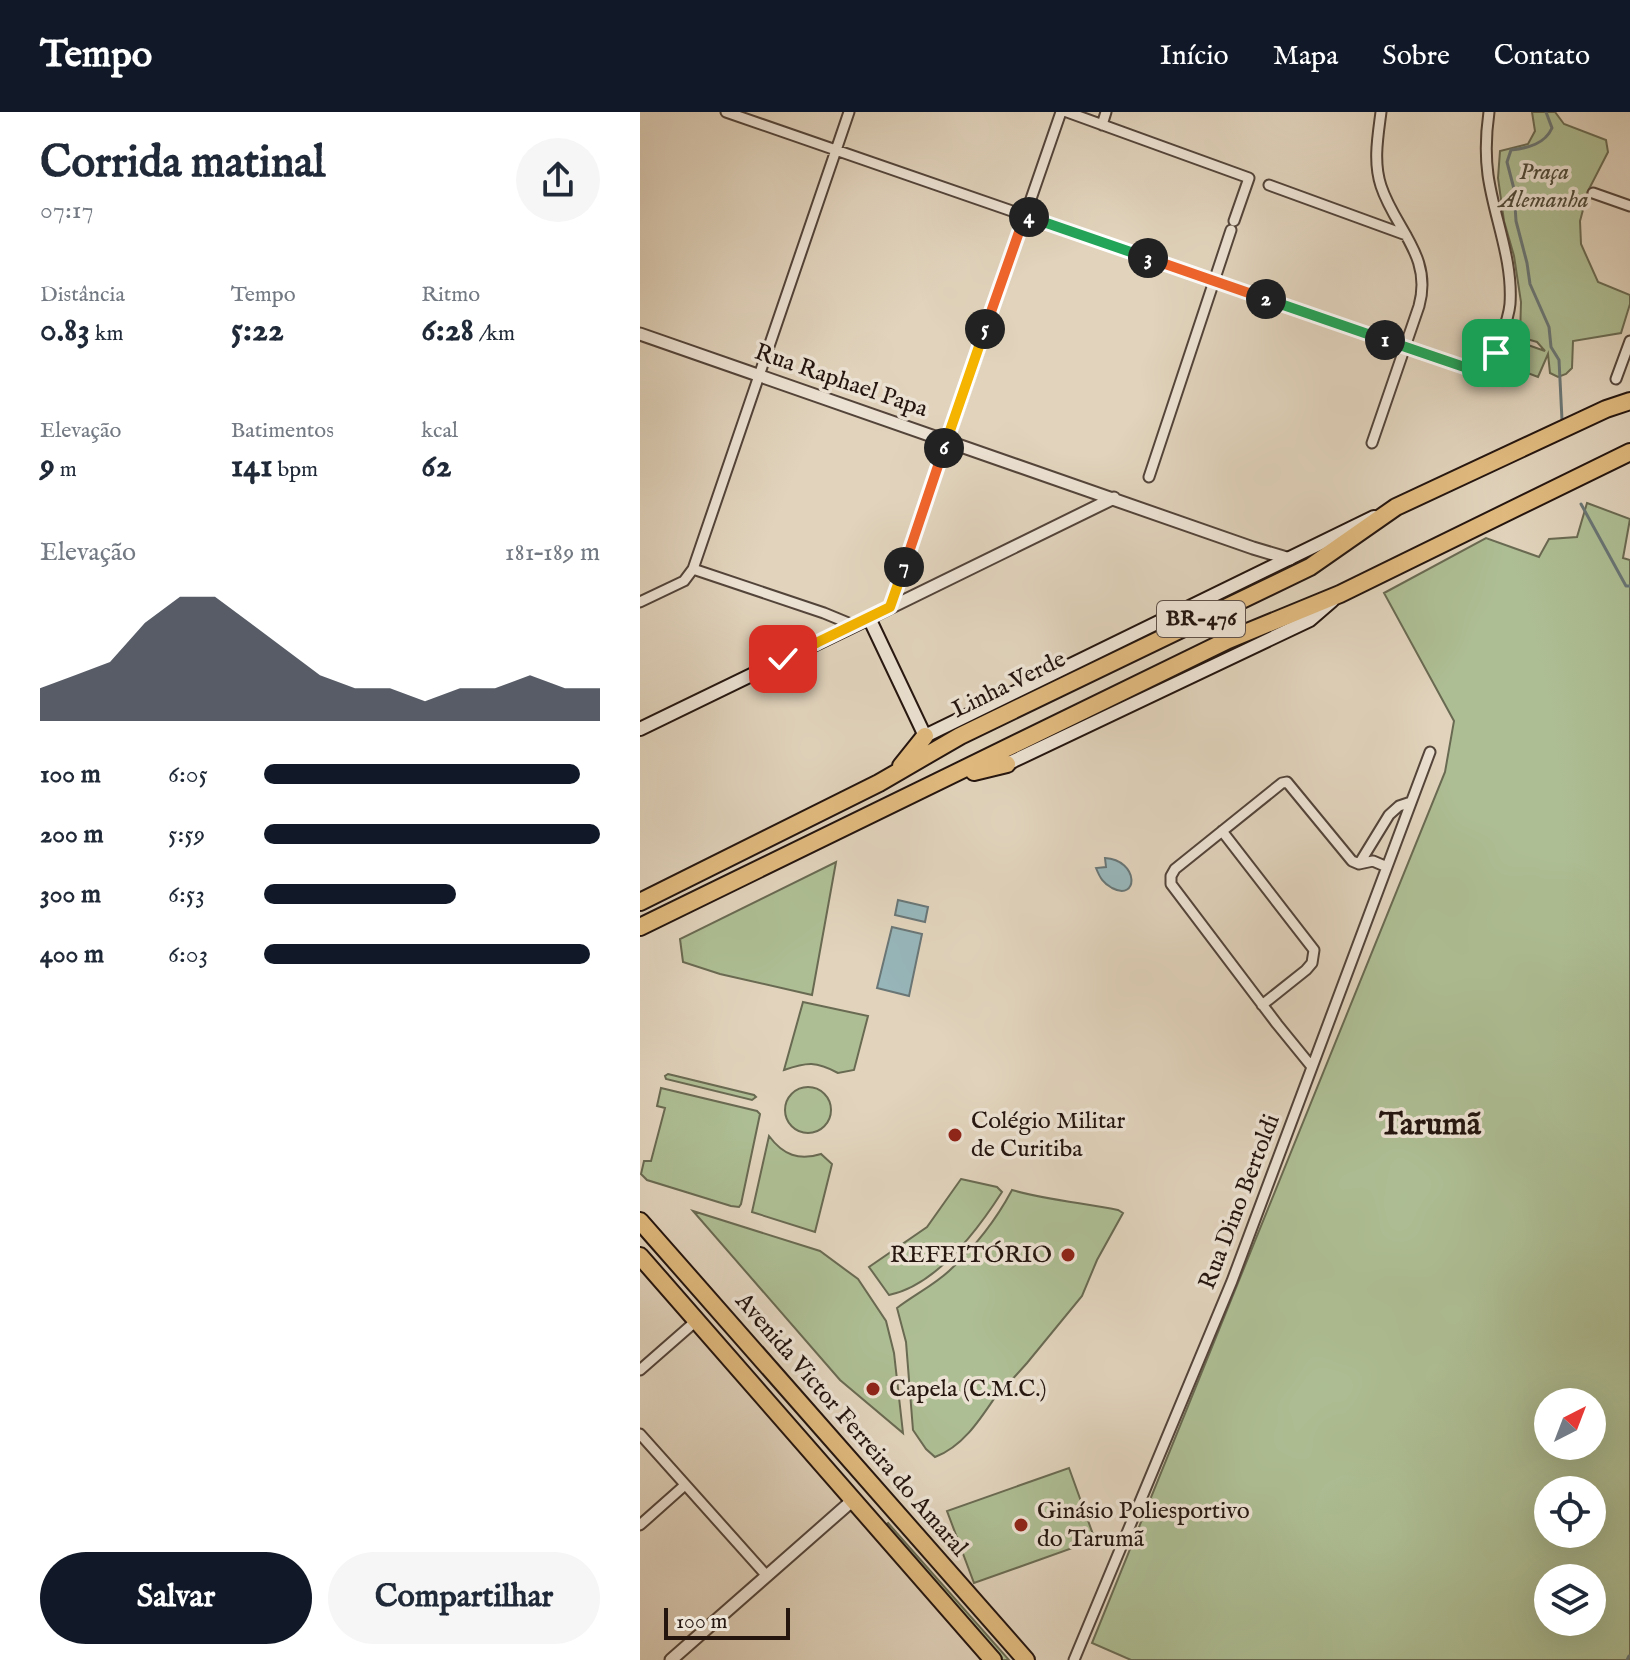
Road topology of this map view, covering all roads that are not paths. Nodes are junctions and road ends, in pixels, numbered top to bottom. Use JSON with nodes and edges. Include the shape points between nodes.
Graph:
{"nodes":[{"id":1,"x":726,"y":112,"type":"edge"},
{"id":2,"x":849,"y":112,"type":"edge"},
{"id":3,"x":1061,"y":112,"type":"edge"},
{"id":4,"x":1067,"y":112,"type":"edge"},
{"id":5,"x":1106,"y":112,"type":"edge"},
{"id":6,"x":1381,"y":112,"type":"edge"},
{"id":7,"x":1489,"y":112,"type":"edge"},
{"id":8,"x":1102,"y":125,"type":"junction"},
{"id":9,"x":836,"y":150,"type":"junction"},
{"id":10,"x":1269,"y":185,"type":"dead end"},
{"id":11,"x":1593,"y":193,"type":"dead end"},
{"id":12,"x":1630,"y":206,"type":"edge"},
{"id":13,"x":1025,"y":215,"type":"junction"},
{"id":14,"x":1406,"y":235,"type":"junction"},
{"id":15,"x":1214,"y":281,"type":"junction"},
{"id":16,"x":640,"y":334,"type":"edge"},
{"id":17,"x":1630,"y":341,"type":"edge"},
{"id":18,"x":1405,"y":347,"type":"junction"},
{"id":19,"x":759,"y":376,"type":"junction"},
{"id":20,"x":1616,"y":379,"type":"dead end"},
{"id":21,"x":1630,"y":398,"type":"edge"},
{"id":22,"x":947,"y":441,"type":"junction"},
{"id":23,"x":1372,"y":443,"type":"dead end"},
{"id":24,"x":1629,"y":452,"type":"edge"},
{"id":25,"x":1149,"y":477,"type":"dead end"},
{"id":26,"x":1114,"y":498,"type":"junction"},
{"id":27,"x":1396,"y":507,"type":"junction"},
{"id":28,"x":1253,"y":548,"type":"junction"},
{"id":29,"x":1290,"y":559,"type":"junction"},
{"id":30,"x":693,"y":569,"type":"junction"},
{"id":31,"x":1258,"y":574,"type":"junction"},
{"id":32,"x":1340,"y":594,"type":"junction"},
{"id":33,"x":640,"y":602,"type":"edge"},
{"id":34,"x":890,"y":607,"type":"junction"},
{"id":35,"x":869,"y":618,"type":"junction"},
{"id":36,"x":853,"y":625,"type":"junction"},
{"id":37,"x":640,"y":729,"type":"edge"},
{"id":38,"x":925,"y":736,"type":"junction"},
{"id":39,"x":1430,"y":752,"type":"dead end"},
{"id":40,"x":1007,"y":764,"type":"joint"},
{"id":41,"x":896,"y":773,"type":"junction"},
{"id":42,"x":948,"y":777,"type":"junction"},
{"id":43,"x":1411,"y":802,"type":"junction"},
{"id":44,"x":1222,"y":831,"type":"junction"},
{"id":45,"x":1359,"y":864,"type":"junction"},
{"id":46,"x":1387,"y":867,"type":"junction"},
{"id":47,"x":640,"y":902,"type":"edge"},
{"id":48,"x":640,"y":927,"type":"edge"},
{"id":49,"x":1262,"y":1005,"type":"junction"},
{"id":50,"x":1312,"y":1067,"type":"junction"},
{"id":51,"x":640,"y":1221,"type":"edge"},
{"id":52,"x":640,"y":1256,"type":"edge"},
{"id":53,"x":696,"y":1321,"type":"junction"},
{"id":54,"x":640,"y":1370,"type":"edge"},
{"id":55,"x":818,"y":1424,"type":"junction"},
{"id":56,"x":640,"y":1434,"type":"edge"},
{"id":57,"x":800,"y":1440,"type":"junction"},
{"id":58,"x":842,"y":1451,"type":"junction"},
{"id":59,"x":823,"y":1466,"type":"junction"},
{"id":60,"x":685,"y":1485,"type":"junction"},
{"id":61,"x":853,"y":1500,"type":"junction"},
{"id":62,"x":640,"y":1525,"type":"edge"},
{"id":63,"x":767,"y":1576,"type":"junction"},
{"id":64,"x":671,"y":1660,"type":"edge"},
{"id":65,"x":993,"y":1660,"type":"edge"},
{"id":66,"x":1026,"y":1660,"type":"edge"},
{"id":67,"x":1074,"y":1660,"type":"edge"}],
"edges":[{"from":1,"to":9,"type":"street"},
{"from":2,"to":9,"type":"street"},
{"from":3,"to":13,"type":"street"},
{"from":4,"to":8,"type":"street"},
{"from":5,"to":8,"type":"street"},
{"from":6,"to":14,"type":"street","via":[[1378,175]]},
{"from":7,"to":18,"type":"street","via":[[1488,172],[1506,251],[1510,302],[1499,344],[1481,371]]},
{"from":8,"to":15,"type":"street","via":[[1249,178]]},
{"from":9,"to":13,"type":"street"},
{"from":9,"to":19,"type":"street"},
{"from":10,"to":14,"type":"street"},
{"from":11,"to":12,"type":"street"},
{"from":13,"to":15,"type":"street"},
{"from":13,"to":22,"type":"street"},
{"from":14,"to":18,"type":"street","via":[[1420,262],[1424,285]]},
{"from":15,"to":18,"type":"street"},
{"from":15,"to":25,"type":"street"},
{"from":16,"to":19,"type":"street","name":"Rua Raphael Papa"},
{"from":17,"to":20,"type":"street"},
{"from":18,"to":23,"type":"street"},
{"from":19,"to":22,"type":"street","name":"Rua Raphael Papa"},
{"from":19,"to":30,"type":"street"},
{"from":21,"to":27,"type":"highway","name":"Linha Verde","number":"BR-476"},
{"from":22,"to":26,"type":"street","name":"Rua Raphael Papa"},
{"from":22,"to":34,"type":"street"},
{"from":24,"to":32,"type":"highway","number":"BR-476"},
{"from":26,"to":28,"type":"street","name":"Rua Raphael Papa"},
{"from":26,"to":34,"type":"street"},
{"from":27,"to":29,"type":"main road","name":"Linha Verde"},
{"from":27,"to":41,"type":"highway","name":"Linha Verde","number":"BR-476","via":[[1310,567],[985,723]]},
{"from":28,"to":29,"type":"street","name":"Rua Raphael Papa"},
{"from":28,"to":31,"type":"street","via":[[1263,557]]},
{"from":29,"to":31,"type":"main road","name":"Linha Verde"},
{"from":30,"to":33,"type":"street","via":[[684,581]]},
{"from":30,"to":36,"type":"street"},
{"from":31,"to":38,"type":"main road","name":"Linha Verde"},
{"from":32,"to":40,"type":"main road","via":[[1310,620]]},
{"from":32,"to":42,"type":"highway","number":"BR-476","via":[[1228,640]]},
{"from":34,"to":35,"type":"street"},
{"from":35,"to":36,"type":"main road"},
{"from":35,"to":38,"type":"main road"},
{"from":36,"to":37,"type":"main road"},
{"from":38,"to":41,"type":"highway"},
{"from":39,"to":43,"type":"street","name":"Rua Dino Bertoldi"},
{"from":40,"to":42,"type":"highway"},
{"from":41,"to":47,"type":"highway","name":"Linha Verde","number":"BR-476"},
{"from":42,"to":48,"type":"highway","number":"BR-476"},
{"from":43,"to":45,"type":"street","via":[[1389,815]]},
{"from":43,"to":46,"type":"street","name":"Rua Dino Bertoldi"},
{"from":44,"to":45,"type":"street","via":[[1287,782]]},
{"from":44,"to":49,"type":"street","via":[[1175,869],[1171,884]]},
{"from":44,"to":49,"type":"street","via":[[1314,950],[1306,970]]},
{"from":45,"to":46,"type":"street","via":[[1373,861]]},
{"from":46,"to":50,"type":"street","name":"Rua Dino Bertoldi"},
{"from":49,"to":50,"type":"street"},
{"from":50,"to":67,"type":"street","name":"Rua Dino Bertoldi","via":[[1232,1281]]},
{"from":51,"to":55,"type":"highway","name":"Avenida Victor Ferreira do Amaral"},
{"from":52,"to":53,"type":"highway","name":"Avenida Victor Ferreira do Amaral"},
{"from":53,"to":54,"type":"street"},
{"from":53,"to":57,"type":"highway","name":"Avenida Victor Ferreira do Amaral"},
{"from":55,"to":57,"type":"highway","via":[[813,1438]]},
{"from":55,"to":58,"type":"highway","name":"Avenida Victor Ferreira do Amaral"},
{"from":56,"to":60,"type":"street"},
{"from":57,"to":59,"type":"highway","name":"Avenida Victor Ferreira do Amaral"},
{"from":58,"to":59,"type":"highway","via":[[828,1452]]},
{"from":58,"to":66,"type":"highway","name":"Avenida Victor Ferreira do Amaral"},
{"from":59,"to":61,"type":"highway","name":"Avenida Victor Ferreira do Amaral"},
{"from":60,"to":62,"type":"street"},
{"from":60,"to":63,"type":"street"},
{"from":61,"to":63,"type":"street"},
{"from":61,"to":65,"type":"highway","name":"Avenida Victor Ferreira do Amaral"},
{"from":63,"to":64,"type":"street"}]}
